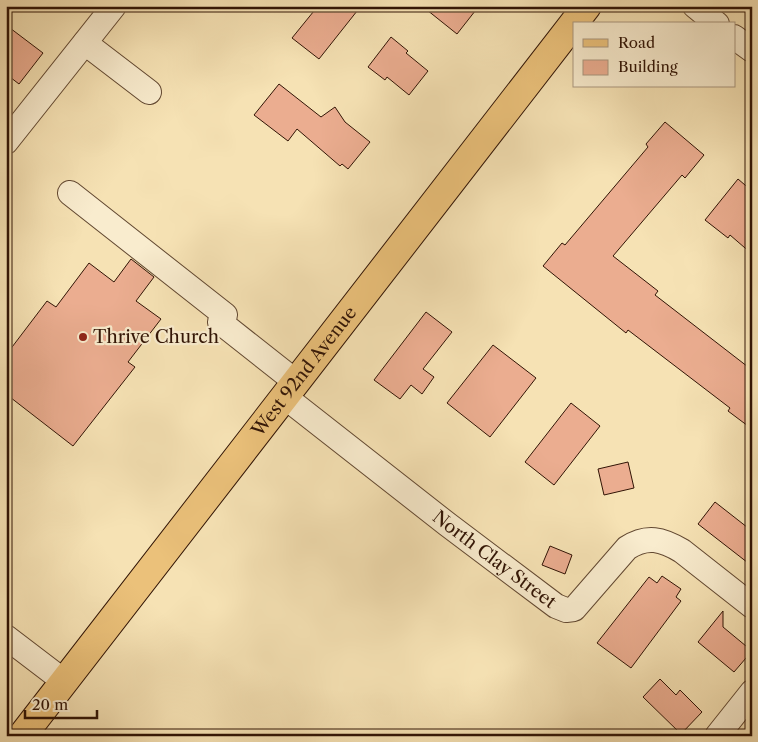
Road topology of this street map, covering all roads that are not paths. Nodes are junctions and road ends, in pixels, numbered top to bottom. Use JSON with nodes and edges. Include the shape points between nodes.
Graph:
{"nodes":[{"id":1,"x":114,"y":6,"type":"edge"},
{"id":2,"x":587,"y":6,"type":"edge"},
{"id":3,"x":695,"y":6,"type":"edge"},
{"id":4,"x":575,"y":22,"type":"edge"},
{"id":5,"x":715,"y":22,"type":"edge"},
{"id":6,"x":573,"y":24,"type":"edge"},
{"id":7,"x":736,"y":38,"type":"edge"},
{"id":8,"x":85,"y":43,"type":"junction"},
{"id":9,"x":752,"y":50,"type":"edge"},
{"id":10,"x":149,"y":92,"type":"dead end"},
{"id":11,"x":6,"y":142,"type":"edge"},
{"id":12,"x":70,"y":193,"type":"dead end"},
{"id":13,"x":290,"y":390,"type":"junction"},
{"id":14,"x":752,"y":606,"type":"edge"},
{"id":15,"x":6,"y":637,"type":"edge"},
{"id":16,"x":64,"y":682,"type":"junction"},
{"id":17,"x":752,"y":692,"type":"edge"},
{"id":18,"x":22,"y":736,"type":"edge"},
{"id":19,"x":717,"y":736,"type":"edge"}],
"edges":[{"from":1,"to":8,"type":"street"},
{"from":2,"to":4,"type":"main road","name":"West 92nd Avenue"},
{"from":3,"to":5,"type":"street"},
{"from":6,"to":13,"type":"main road","name":"West 92nd Avenue"},
{"from":7,"to":9,"type":"street"},
{"from":8,"to":10,"type":"street"},
{"from":8,"to":11,"type":"street"},
{"from":12,"to":13,"type":"street","via":[[223,319]]},
{"from":13,"to":14,"type":"street","name":"North Clay Street","via":[[447,524],[556,606],[574,609],[626,548],[638,541],[655,540],[682,551]]},
{"from":13,"to":16,"type":"main road","name":"West 92nd Avenue"},
{"from":15,"to":16,"type":"street"},
{"from":16,"to":18,"type":"main road","name":"West 92nd Avenue"},
{"from":17,"to":19,"type":"street"}]}
